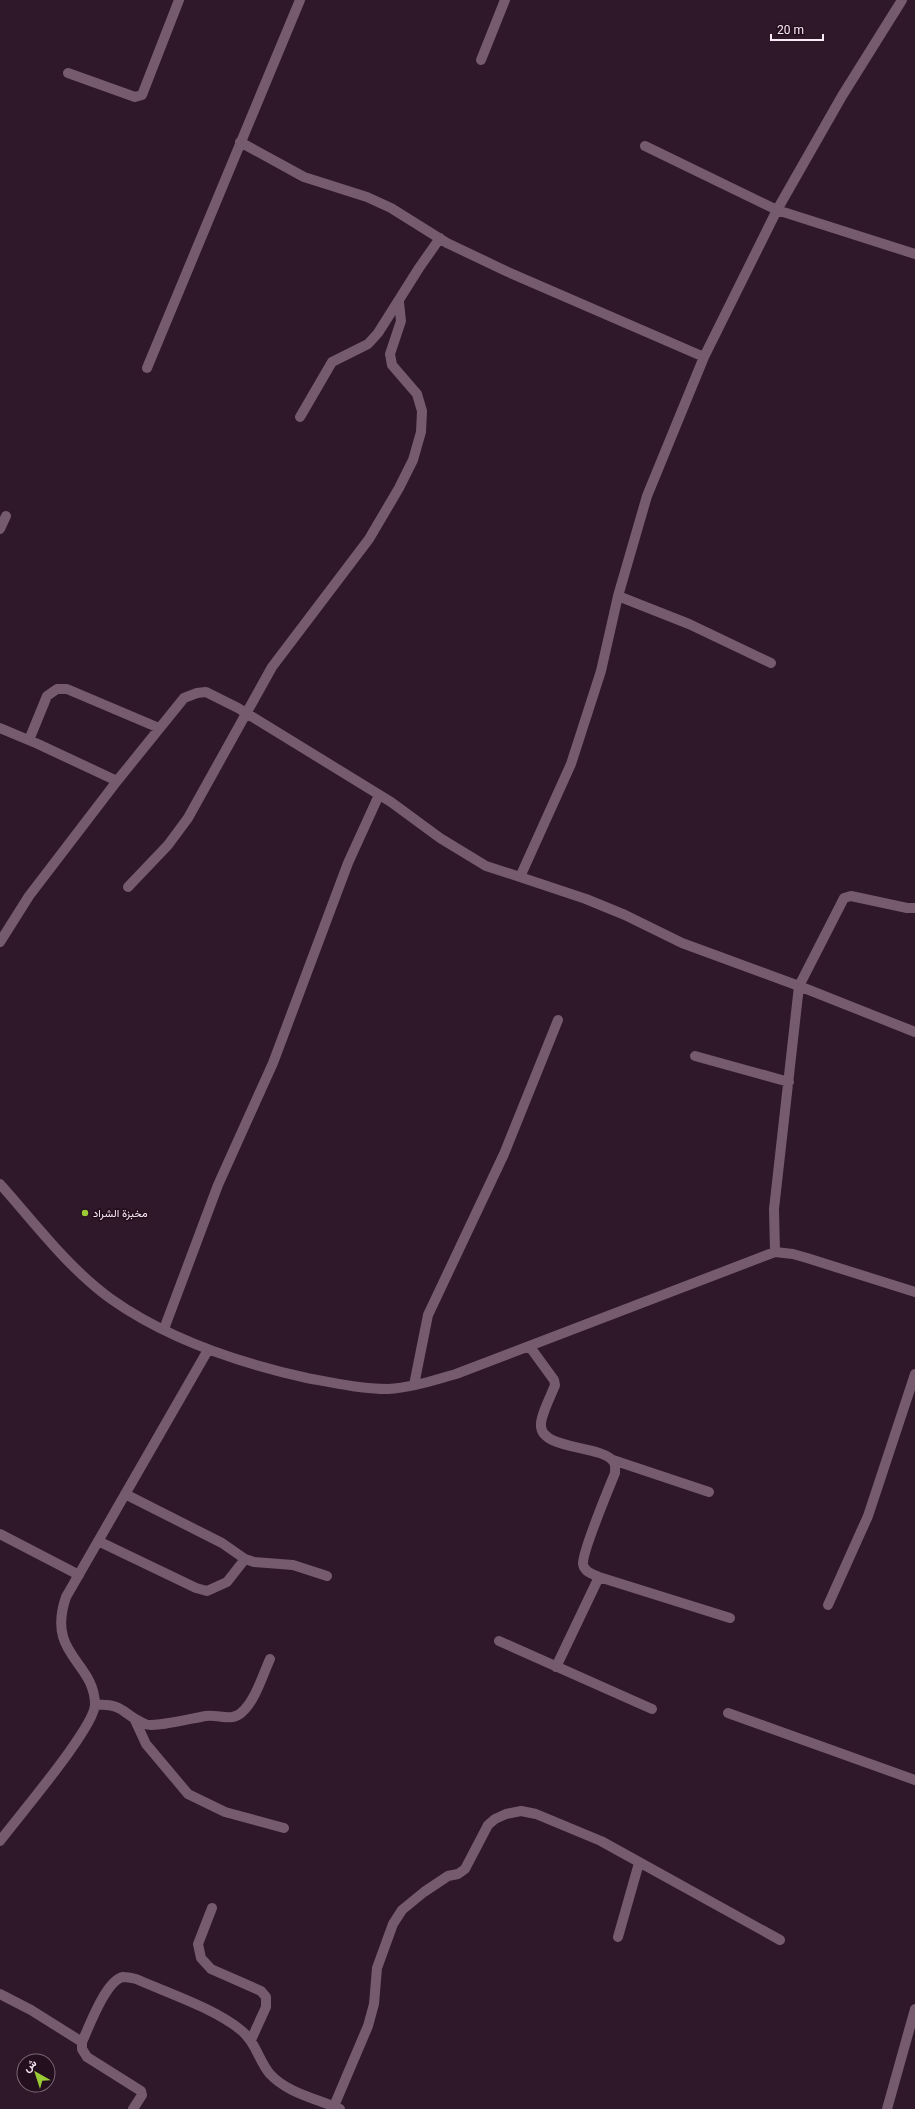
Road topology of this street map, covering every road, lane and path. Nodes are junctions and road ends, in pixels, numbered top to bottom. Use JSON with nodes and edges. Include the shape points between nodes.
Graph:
{"nodes":[{"id":1,"x":179,"y":0,"type":"edge"},
{"id":2,"x":300,"y":0,"type":"edge"},
{"id":3,"x":505,"y":0,"type":"edge"},
{"id":4,"x":902,"y":0,"type":"edge"},
{"id":5,"x":481,"y":60,"type":"dead end"},
{"id":6,"x":68,"y":73,"type":"dead end"},
{"id":7,"x":240,"y":142,"type":"junction"},
{"id":8,"x":645,"y":146,"type":"dead end"},
{"id":9,"x":777,"y":210,"type":"junction"},
{"id":10,"x":440,"y":238,"type":"junction"},
{"id":11,"x":915,"y":254,"type":"edge"},
{"id":12,"x":399,"y":302,"type":"junction"},
{"id":13,"x":704,"y":357,"type":"junction"},
{"id":14,"x":147,"y":368,"type":"dead end"},
{"id":15,"x":300,"y":418,"type":"dead end"},
{"id":16,"x":6,"y":516,"type":"dead end"},
{"id":17,"x":0,"y":529,"type":"edge"},
{"id":18,"x":618,"y":596,"type":"junction"},
{"id":19,"x":770,"y":663,"type":"dead end"},
{"id":20,"x":248,"y":714,"type":"junction"},
{"id":21,"x":0,"y":728,"type":"edge"},
{"id":22,"x":159,"y":728,"type":"junction"},
{"id":23,"x":28,"y":740,"type":"junction"},
{"id":24,"x":117,"y":781,"type":"junction"},
{"id":25,"x":379,"y":795,"type":"junction"},
{"id":26,"x":520,"y":877,"type":"junction"},
{"id":27,"x":128,"y":887,"type":"dead end"},
{"id":28,"x":915,"y":908,"type":"edge"},
{"id":29,"x":0,"y":942,"type":"edge"},
{"id":30,"x":799,"y":986,"type":"junction"},
{"id":31,"x":558,"y":1020,"type":"dead end"},
{"id":32,"x":915,"y":1032,"type":"edge"},
{"id":33,"x":695,"y":1056,"type":"dead end"},
{"id":34,"x":789,"y":1082,"type":"junction"},
{"id":35,"x":0,"y":1184,"type":"edge"},
{"id":36,"x":775,"y":1252,"type":"junction"},
{"id":37,"x":915,"y":1292,"type":"edge"},
{"id":38,"x":164,"y":1329,"type":"junction"},
{"id":39,"x":530,"y":1347,"type":"junction"},
{"id":40,"x":208,"y":1350,"type":"junction"},
{"id":41,"x":915,"y":1374,"type":"edge"},
{"id":42,"x":414,"y":1385,"type":"junction"},
{"id":43,"x":613,"y":1460,"type":"junction"},
{"id":44,"x":709,"y":1492,"type":"dead end"},
{"id":45,"x":125,"y":1494,"type":"junction"},
{"id":46,"x":0,"y":1534,"type":"edge"},
{"id":47,"x":98,"y":1541,"type":"junction"},
{"id":48,"x":245,"y":1559,"type":"junction"},
{"id":49,"x":78,"y":1575,"type":"junction"},
{"id":50,"x":327,"y":1576,"type":"dead end"},
{"id":51,"x":599,"y":1577,"type":"junction"},
{"id":52,"x":828,"y":1605,"type":"dead end"},
{"id":53,"x":730,"y":1618,"type":"dead end"},
{"id":54,"x":499,"y":1641,"type":"dead end"},
{"id":55,"x":270,"y":1659,"type":"dead end"},
{"id":56,"x":556,"y":1667,"type":"junction"},
{"id":57,"x":96,"y":1705,"type":"junction"},
{"id":58,"x":652,"y":1709,"type":"dead end"},
{"id":59,"x":728,"y":1713,"type":"dead end"},
{"id":60,"x":134,"y":1718,"type":"junction"},
{"id":61,"x":915,"y":1780,"type":"edge"},
{"id":62,"x":284,"y":1828,"type":"dead end"},
{"id":63,"x":0,"y":1841,"type":"edge"},
{"id":64,"x":639,"y":1863,"type":"junction"},
{"id":65,"x":212,"y":1908,"type":"dead end"},
{"id":66,"x":618,"y":1937,"type":"dead end"},
{"id":67,"x":780,"y":1940,"type":"dead end"},
{"id":68,"x":0,"y":1994,"type":"edge"},
{"id":69,"x":915,"y":2009,"type":"edge"},
{"id":70,"x":251,"y":2040,"type":"junction"},
{"id":71,"x":82,"y":2042,"type":"junction"},
{"id":72,"x":320,"y":2105,"type":"edge"},
{"id":73,"x":337,"y":2108,"type":"edge"},
{"id":74,"x":133,"y":2109,"type":"edge"},
{"id":75,"x":887,"y":2109,"type":"edge"}],
"edges":[{"from":1,"to":6,"type":"street","via":[[142,95],[135,97]]},
{"from":2,"to":7,"type":"street"},
{"from":3,"to":5,"type":"street"},
{"from":4,"to":9,"type":"street","via":[[842,96]]},
{"from":7,"to":10,"type":"street","via":[[304,176],[367,197],[391,208]]},
{"from":7,"to":14,"type":"street"},
{"from":8,"to":9,"type":"street"},
{"from":9,"to":11,"type":"street"},
{"from":9,"to":13,"type":"street"},
{"from":10,"to":12,"type":"street","via":[[418,268]]},
{"from":10,"to":13,"type":"street","via":[[508,272]]},
{"from":12,"to":15,"type":"street","via":[[368,344],[332,362]]},
{"from":12,"to":20,"type":"street","via":[[401,321],[390,354],[392,365],[417,394],[422,411],[421,432],[413,460],[369,539],[272,667]]},
{"from":13,"to":18,"type":"street","via":[[647,496]]},
{"from":16,"to":17,"type":"street"},
{"from":18,"to":19,"type":"street","via":[[689,624]]},
{"from":18,"to":26,"type":"street","via":[[601,671],[571,764]]},
{"from":20,"to":22,"type":"street","via":[[206,692],[197,693],[184,698]]},
{"from":20,"to":25,"type":"street"},
{"from":20,"to":27,"type":"street","via":[[188,818],[168,845]]},
{"from":21,"to":23,"type":"street"},
{"from":22,"to":23,"type":"street","via":[[67,688],[57,689],[47,696]]},
{"from":22,"to":24,"type":"street"},
{"from":23,"to":24,"type":"street"},
{"from":24,"to":29,"type":"street","via":[[29,896]]},
{"from":25,"to":26,"type":"street","via":[[440,838],[486,866]]},
{"from":25,"to":38,"type":"street","via":[[348,863],[274,1063],[218,1185]]},
{"from":26,"to":30,"type":"street","via":[[586,899],[682,943]]},
{"from":28,"to":30,"type":"street","via":[[851,896],[844,898]]},
{"from":30,"to":32,"type":"street"},
{"from":30,"to":34,"type":"street"},
{"from":31,"to":42,"type":"street","via":[[504,1154],[428,1315]]},
{"from":33,"to":34,"type":"street"},
{"from":34,"to":36,"type":"street","via":[[774,1209]]},
{"from":35,"to":38,"type":"street","via":[[93,1284],[128,1310]]},
{"from":36,"to":37,"type":"street","via":[[825,1263]]},
{"from":36,"to":39,"type":"street"},
{"from":38,"to":40,"type":"street"},
{"from":39,"to":42,"type":"street","via":[[456,1374]]},
{"from":39,"to":43,"type":"street","via":[[555,1385],[540,1424],[541,1431],[550,1439]]},
{"from":40,"to":42,"type":"street","via":[[264,1368],[336,1384],[384,1389]]},
{"from":40,"to":45,"type":"street"},
{"from":41,"to":52,"type":"street","via":[[868,1516]]},
{"from":43,"to":44,"type":"street"},
{"from":43,"to":51,"type":"street","via":[[615,1473],[583,1563],[589,1573]]},
{"from":45,"to":47,"type":"street"},
{"from":45,"to":48,"type":"street","via":[[222,1543]]},
{"from":46,"to":49,"type":"street"},
{"from":47,"to":48,"type":"street","via":[[207,1591],[227,1582]]},
{"from":47,"to":49,"type":"street"},
{"from":48,"to":50,"type":"street","via":[[293,1565]]},
{"from":49,"to":57,"type":"street","via":[[60,1614],[61,1629],[65,1646],[86,1676]]},
{"from":51,"to":53,"type":"street"},
{"from":51,"to":56,"type":"street"},
{"from":54,"to":56,"type":"street"},
{"from":55,"to":60,"type":"street","via":[[255,1693],[241,1713],[230,1718],[208,1716],[146,1725]]},
{"from":56,"to":58,"type":"street"},
{"from":57,"to":60,"type":"street","via":[[110,1704],[122,1708]]},
{"from":57,"to":63,"type":"street","via":[[90,1722],[76,1744]]},
{"from":59,"to":61,"type":"street"},
{"from":60,"to":62,"type":"street","via":[[146,1744],[188,1794],[225,1812]]},
{"from":64,"to":66,"type":"street"},
{"from":64,"to":67,"type":"street"},
{"from":64,"to":73,"type":"street","via":[[601,1841],[536,1814],[521,1811],[495,1819],[488,1825],[465,1869],[448,1876],[424,1892],[402,1910],[393,1924],[378,1968],[374,2004],[368,2026]]},
{"from":65,"to":70,"type":"street","via":[[198,1944],[201,1958],[211,1969],[261,1991],[266,1997],[266,2007]]},
{"from":68,"to":71,"type":"street"},
{"from":69,"to":75,"type":"street"},
{"from":70,"to":71,"type":"street","via":[[241,2030],[206,2010],[136,1979],[123,1977],[108,1989]]},
{"from":70,"to":72,"type":"street","via":[[269,2073],[280,2083]]},
{"from":71,"to":74,"type":"street","via":[[82,2049],[87,2057],[141,2091],[141,2099]]},
{"from":72,"to":73,"type":"street"}]}
